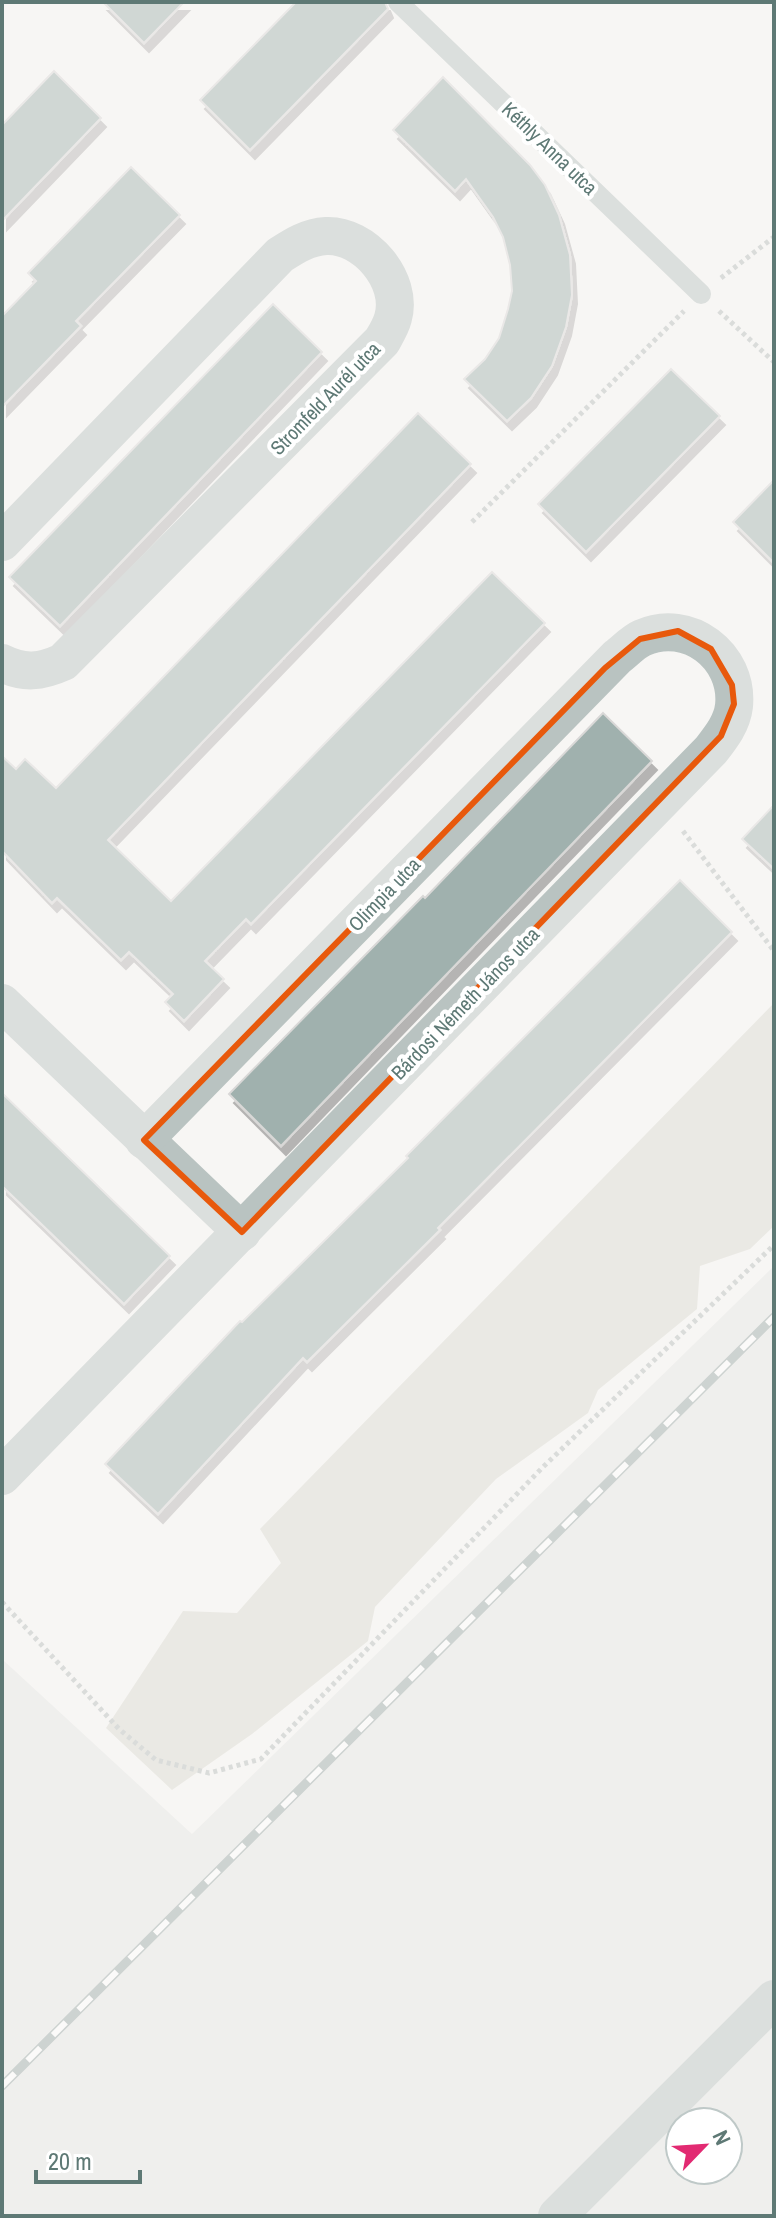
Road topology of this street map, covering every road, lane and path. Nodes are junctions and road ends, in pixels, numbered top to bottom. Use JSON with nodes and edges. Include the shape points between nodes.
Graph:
{"nodes":[{"id":1,"x":398,"y":2,"type":"edge"},
{"id":2,"x":774,"y":237,"type":"edge"},
{"id":3,"x":701,"y":294,"type":"junction"},
{"id":4,"x":774,"y":362,"type":"edge"},
{"id":5,"x":472,"y":522,"type":"dead end"},
{"id":6,"x":2,"y":542,"type":"edge"},
{"id":7,"x":2,"y":663,"type":"edge"},
{"id":8,"x":688,"y":774,"type":"joint"},
{"id":9,"x":661,"y":802,"type":"junction"},
{"id":10,"x":774,"y":951,"type":"edge"},
{"id":11,"x":2,"y":1003,"type":"edge"},
{"id":12,"x":144,"y":1140,"type":"junction"},
{"id":13,"x":242,"y":1232,"type":"junction"},
{"id":14,"x":774,"y":1245,"type":"edge"},
{"id":15,"x":2,"y":1476,"type":"edge"},
{"id":16,"x":2,"y":1602,"type":"edge"},
{"id":17,"x":774,"y":1999,"type":"edge"},
{"id":18,"x":557,"y":2216,"type":"edge"}],
"edges":[{"from":1,"to":3,"type":"lane","name":"Kéthly Anna utca"},
{"from":2,"to":3,"type":"path"},
{"from":3,"to":4,"type":"path"},
{"from":3,"to":5,"type":"path"},
{"from":6,"to":7,"type":"street","name":"Stromfeld Aurél utca","via":[[280,255],[302,241],[328,236],[355,242],[379,262],[393,289],[394,316],[382,341],[63,662],[40,672]]},
{"from":8,"to":9,"type":"street","name":"Bárdosi Németh János utca"},
{"from":8,"to":12,"type":"street","name":"Olimpia utca","via":[[730,723],[732,685],[724,666],[697,637],[659,632],[640,639],[605,668]]},
{"from":9,"to":10,"type":"path"},
{"from":9,"to":13,"type":"street","name":"Bárdosi Németh János utca"},
{"from":11,"to":12,"type":"street"},
{"from":12,"to":13,"type":"street"},
{"from":13,"to":15,"type":"street","name":"Bárdosi Németh János utca"},
{"from":14,"to":16,"type":"path","via":[[542,1468],[261,1759],[209,1773],[156,1760],[119,1729]]},
{"from":17,"to":18,"type":"street"}]}
